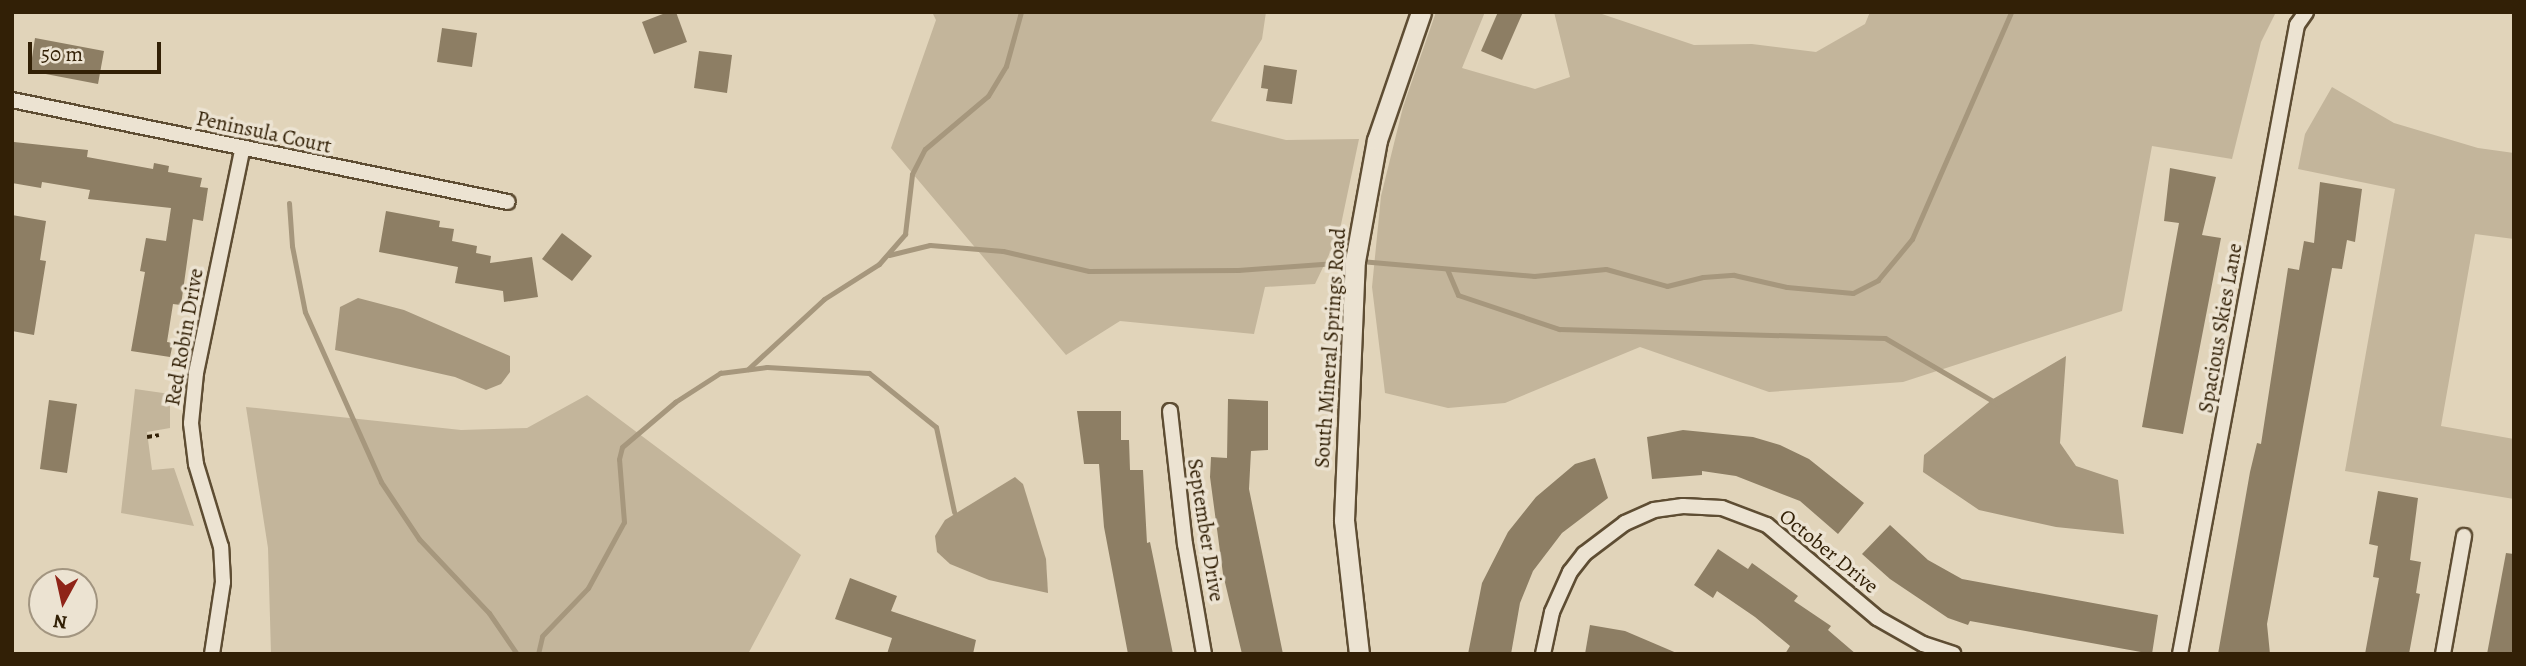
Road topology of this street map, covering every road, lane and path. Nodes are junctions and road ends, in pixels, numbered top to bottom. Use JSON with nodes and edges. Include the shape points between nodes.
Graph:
{"nodes":[{"id":1,"x":1422,"y":12,"type":"edge"},
{"id":2,"x":2306,"y":12,"type":"edge"},
{"id":3,"x":12,"y":100,"type":"edge"},
{"id":4,"x":242,"y":150,"type":"junction"},
{"id":5,"x":508,"y":202,"type":"dead end"},
{"id":6,"x":1170,"y":411,"type":"dead end"},
{"id":7,"x":159,"y":435,"type":"dead end"},
{"id":8,"x":147,"y":437,"type":"dead end"},
{"id":9,"x":2464,"y":536,"type":"dead end"},
{"id":10,"x":212,"y":654,"type":"edge"},
{"id":11,"x":1204,"y":654,"type":"edge"},
{"id":12,"x":1359,"y":654,"type":"edge"},
{"id":13,"x":1543,"y":654,"type":"edge"},
{"id":14,"x":1953,"y":654,"type":"edge"},
{"id":15,"x":2180,"y":654,"type":"edge"},
{"id":16,"x":2443,"y":654,"type":"edge"}],
"edges":[{"from":1,"to":12,"type":"street","name":"South Mineral Springs Road","via":[[1377,140],[1355,261],[1343,520]]},
{"from":2,"to":15,"type":"street","name":"Spacious Skies Lane","via":[[2297,25]]},
{"from":3,"to":4,"type":"street","name":"Peninsula Court"},
{"from":4,"to":5,"type":"street","name":"Peninsula Court"},
{"from":4,"to":10,"type":"street","name":"Red Robin Drive","via":[[196,373],[191,423],[196,464],[221,547],[223,582]]},
{"from":6,"to":11,"type":"street","name":"September Drive","via":[[1185,544]]},
{"from":7,"to":8,"type":"path"},
{"from":9,"to":16,"type":"street"},
{"from":13,"to":14,"type":"street","name":"October Drive","via":[[1552,612],[1570,572],[1584,554],[1625,523],[1654,510],[1683,506],[1722,508],[1767,525],[1877,618],[1923,644]]}]}
